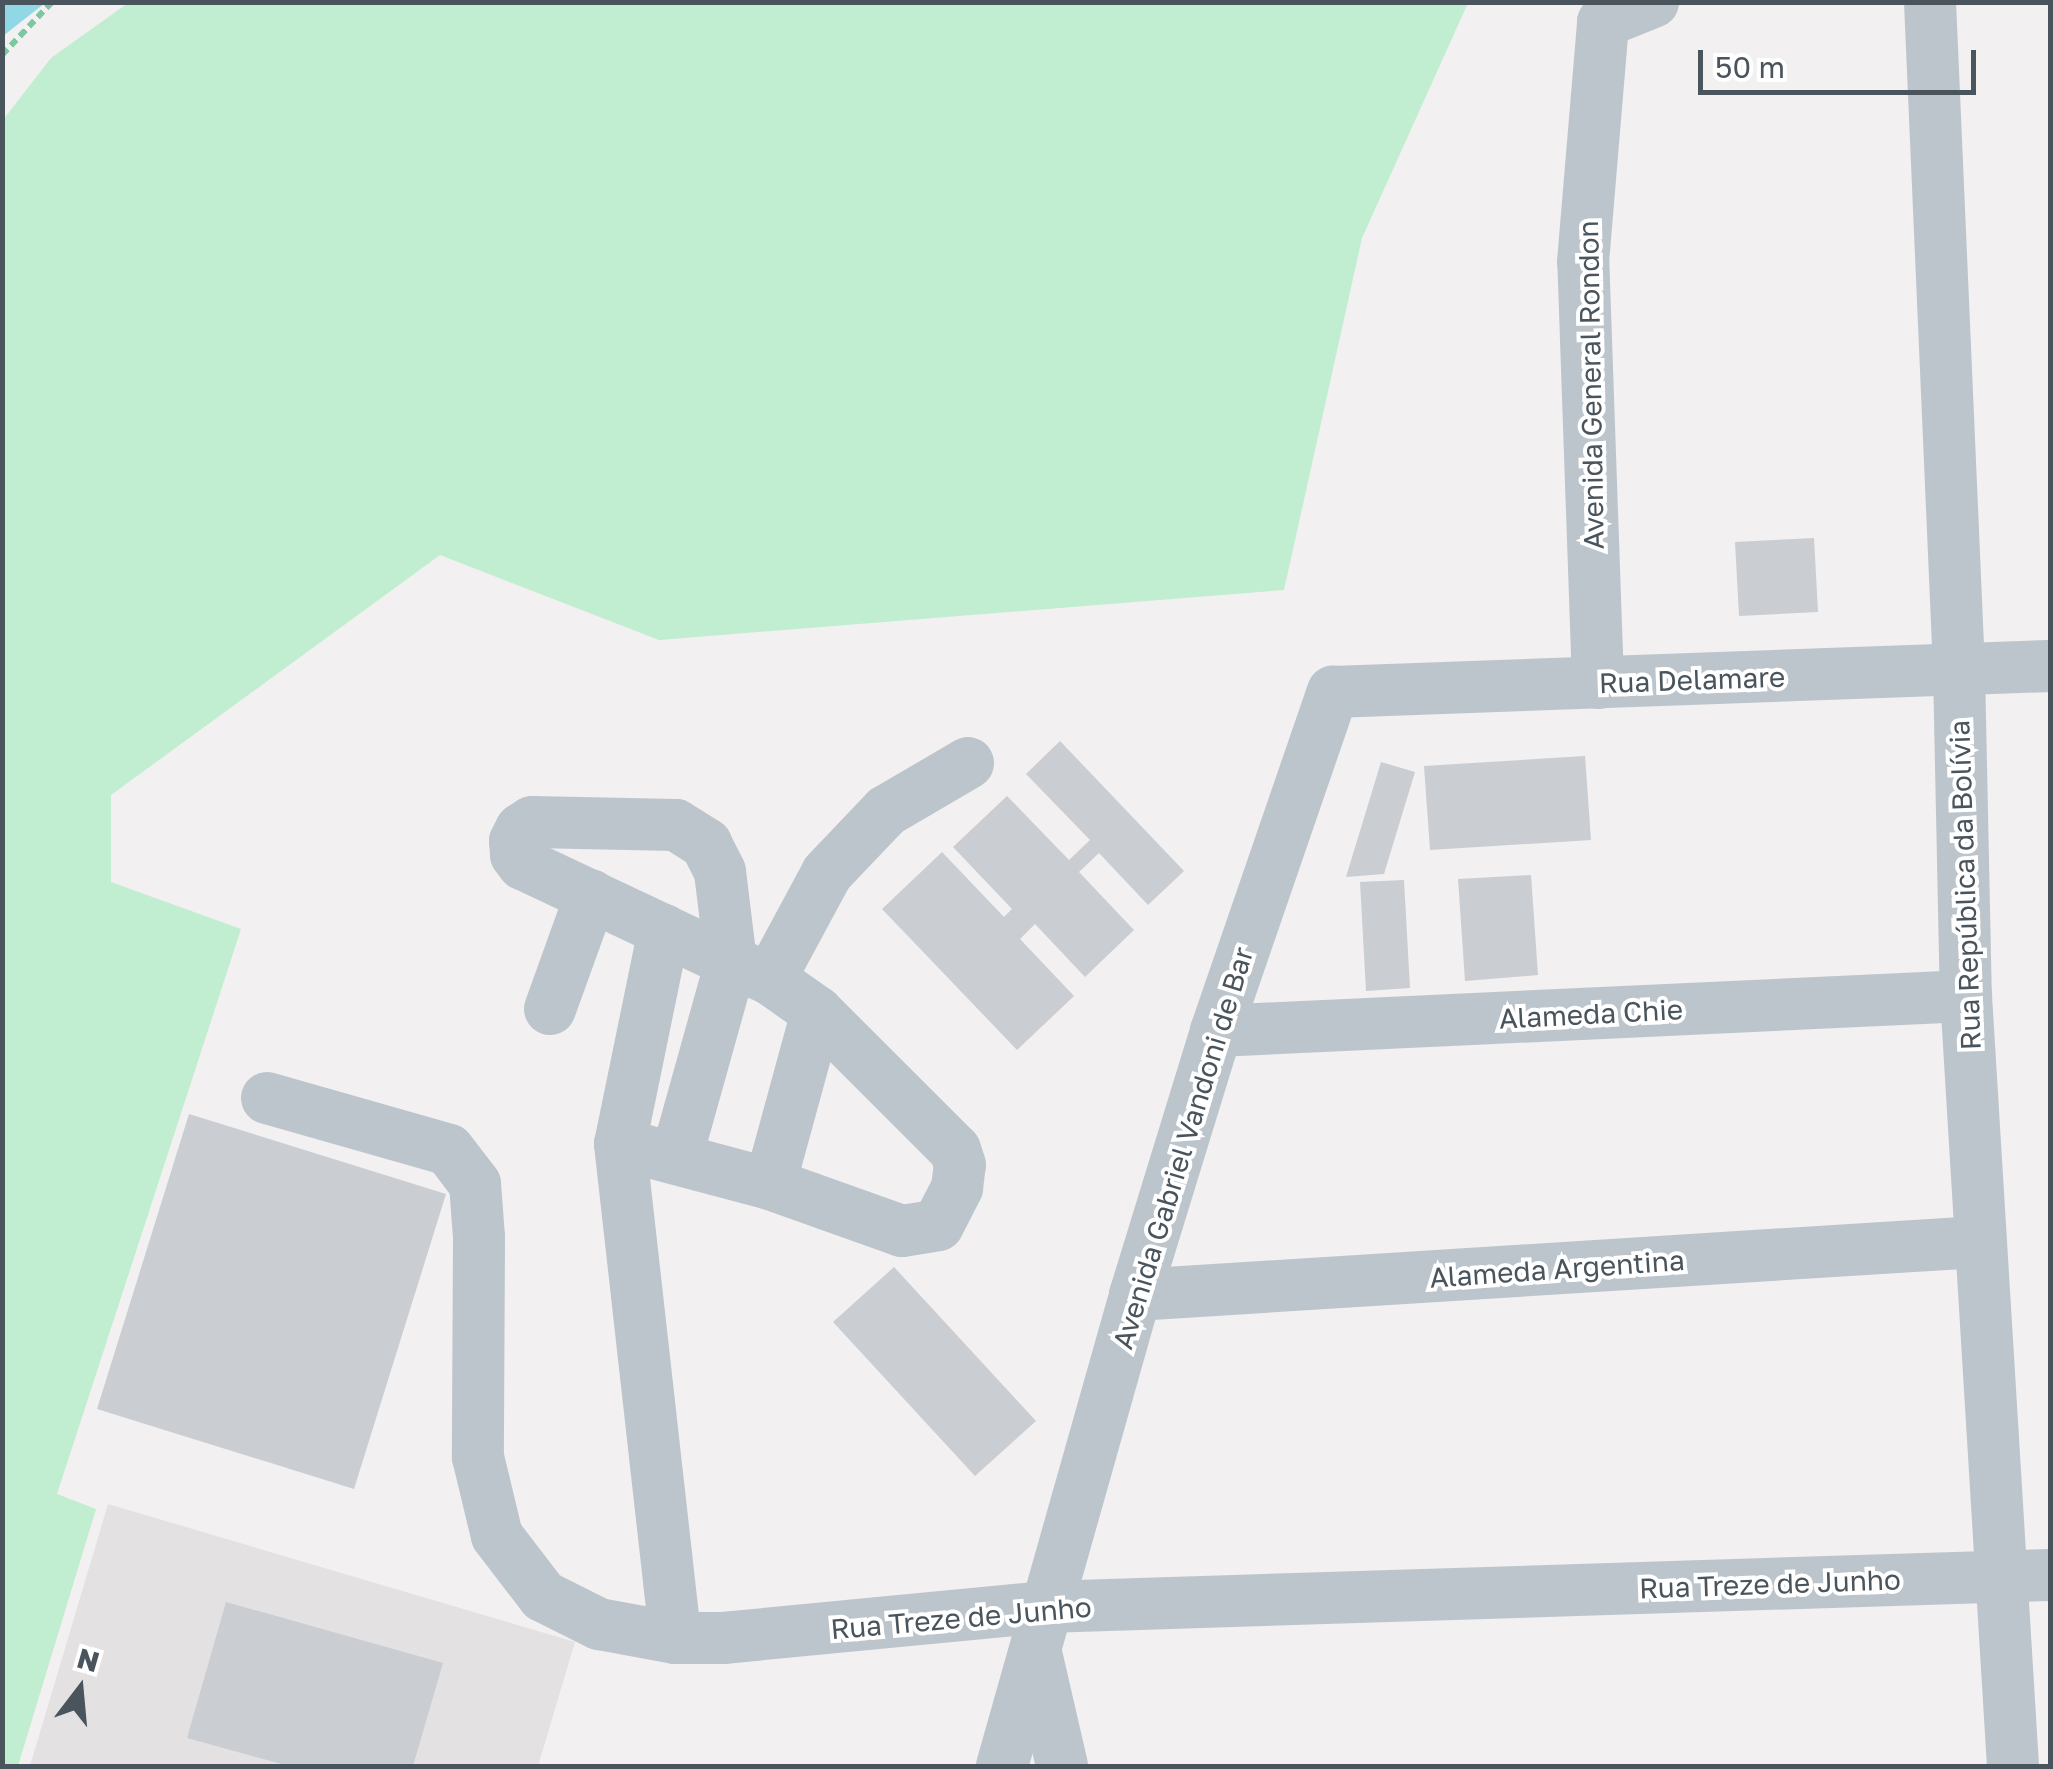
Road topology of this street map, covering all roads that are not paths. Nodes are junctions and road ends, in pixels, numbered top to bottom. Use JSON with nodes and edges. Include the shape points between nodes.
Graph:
{"nodes":[{"id":1,"x":1653,"y":2,"type":"edge"},
{"id":2,"x":1930,"y":2,"type":"edge"},
{"id":3,"x":2050,"y":666,"type":"edge"},
{"id":4,"x":1960,"y":670,"type":"junction"},
{"id":5,"x":1598,"y":683,"type":"junction"},
{"id":6,"x":1333,"y":692,"type":"joint"},
{"id":7,"x":968,"y":764,"type":"dead end"},
{"id":8,"x":591,"y":895,"type":"junction"},
{"id":9,"x":664,"y":930,"type":"junction"},
{"id":10,"x":750,"y":971,"type":"junction"},
{"id":11,"x":1966,"y":996,"type":"junction"},
{"id":12,"x":550,"y":1009,"type":"dead end"},
{"id":13,"x":817,"y":1012,"type":"junction"},
{"id":14,"x":1216,"y":1031,"type":"junction"},
{"id":15,"x":266,"y":1098,"type":"dead end"},
{"id":16,"x":620,"y":1144,"type":"junction"},
{"id":17,"x":677,"y":1156,"type":"junction"},
{"id":18,"x":770,"y":1184,"type":"junction"},
{"id":19,"x":1978,"y":1242,"type":"junction"},
{"id":20,"x":1135,"y":1296,"type":"junction"},
{"id":21,"x":2050,"y":1576,"type":"edge"},
{"id":22,"x":1999,"y":1577,"type":"junction"},
{"id":23,"x":1041,"y":1629,"type":"junction"},
{"id":24,"x":675,"y":1638,"type":"junction"},
{"id":25,"x":1002,"y":1766,"type":"edge"},
{"id":26,"x":1062,"y":1766,"type":"edge"},
{"id":27,"x":2013,"y":1766,"type":"edge"}],
"edges":[{"from":1,"to":5,"type":"street","name":"Avenida General Rondon","via":[[1602,22],[1583,262]]},
{"from":2,"to":4,"type":"street","name":"Rua República da Bolívia"},
{"from":3,"to":4,"type":"street","name":"Rua Delamare"},
{"from":4,"to":5,"type":"street","name":"Rua Delamare"},
{"from":4,"to":11,"type":"street","name":"Rua República da Bolívia"},
{"from":5,"to":6,"type":"street","name":"Rua Delamare"},
{"from":6,"to":14,"type":"street","name":"Avenida Gabriel Vandoni de Bar"},
{"from":7,"to":10,"type":"street","via":[[886,811]]},
{"from":8,"to":9,"type":"street"},
{"from":8,"to":10,"type":"street","via":[[523,864],[516,855],[521,829],[532,822],[676,825],[706,844]]},
{"from":8,"to":12,"type":"street"},
{"from":9,"to":10,"type":"street"},
{"from":9,"to":16,"type":"street"},
{"from":10,"to":13,"type":"street"},
{"from":10,"to":17,"type":"street"},
{"from":11,"to":14,"type":"street","name":"Alameda Chie"},
{"from":11,"to":19,"type":"street","name":"Rua República da Bolívia"},
{"from":13,"to":18,"type":"street"},
{"from":13,"to":18,"type":"street","via":[[955,1150],[957,1188],[938,1225],[920,1231]]},
{"from":14,"to":20,"type":"street","name":"Avenida Gabriel Vandoni de Bar"},
{"from":15,"to":24,"type":"street","name":"Rua Treze de Junho","via":[[449,1150],[458,1161],[475,1184],[478,1456],[497,1536],[543,1596],[599,1624]]},
{"from":16,"to":17,"type":"street"},
{"from":16,"to":24,"type":"street"},
{"from":17,"to":18,"type":"street"},
{"from":19,"to":20,"type":"street","name":"Alameda Argentina"},
{"from":19,"to":22,"type":"street","name":"Rua República da Bolívia"},
{"from":20,"to":23,"type":"street","name":"Avenida Gabriel Vandoni de Bar"},
{"from":21,"to":22,"type":"street","name":"Rua Treze de Junho"},
{"from":22,"to":23,"type":"street","name":"Rua Treze de Junho"},
{"from":22,"to":27,"type":"street","name":"Rua República da Bolívia"},
{"from":23,"to":24,"type":"street","name":"Rua Treze de Junho"},
{"from":23,"to":25,"type":"street","name":"Avenida Gabriel Vandoni de Bar"},
{"from":23,"to":26,"type":"street"}]}
